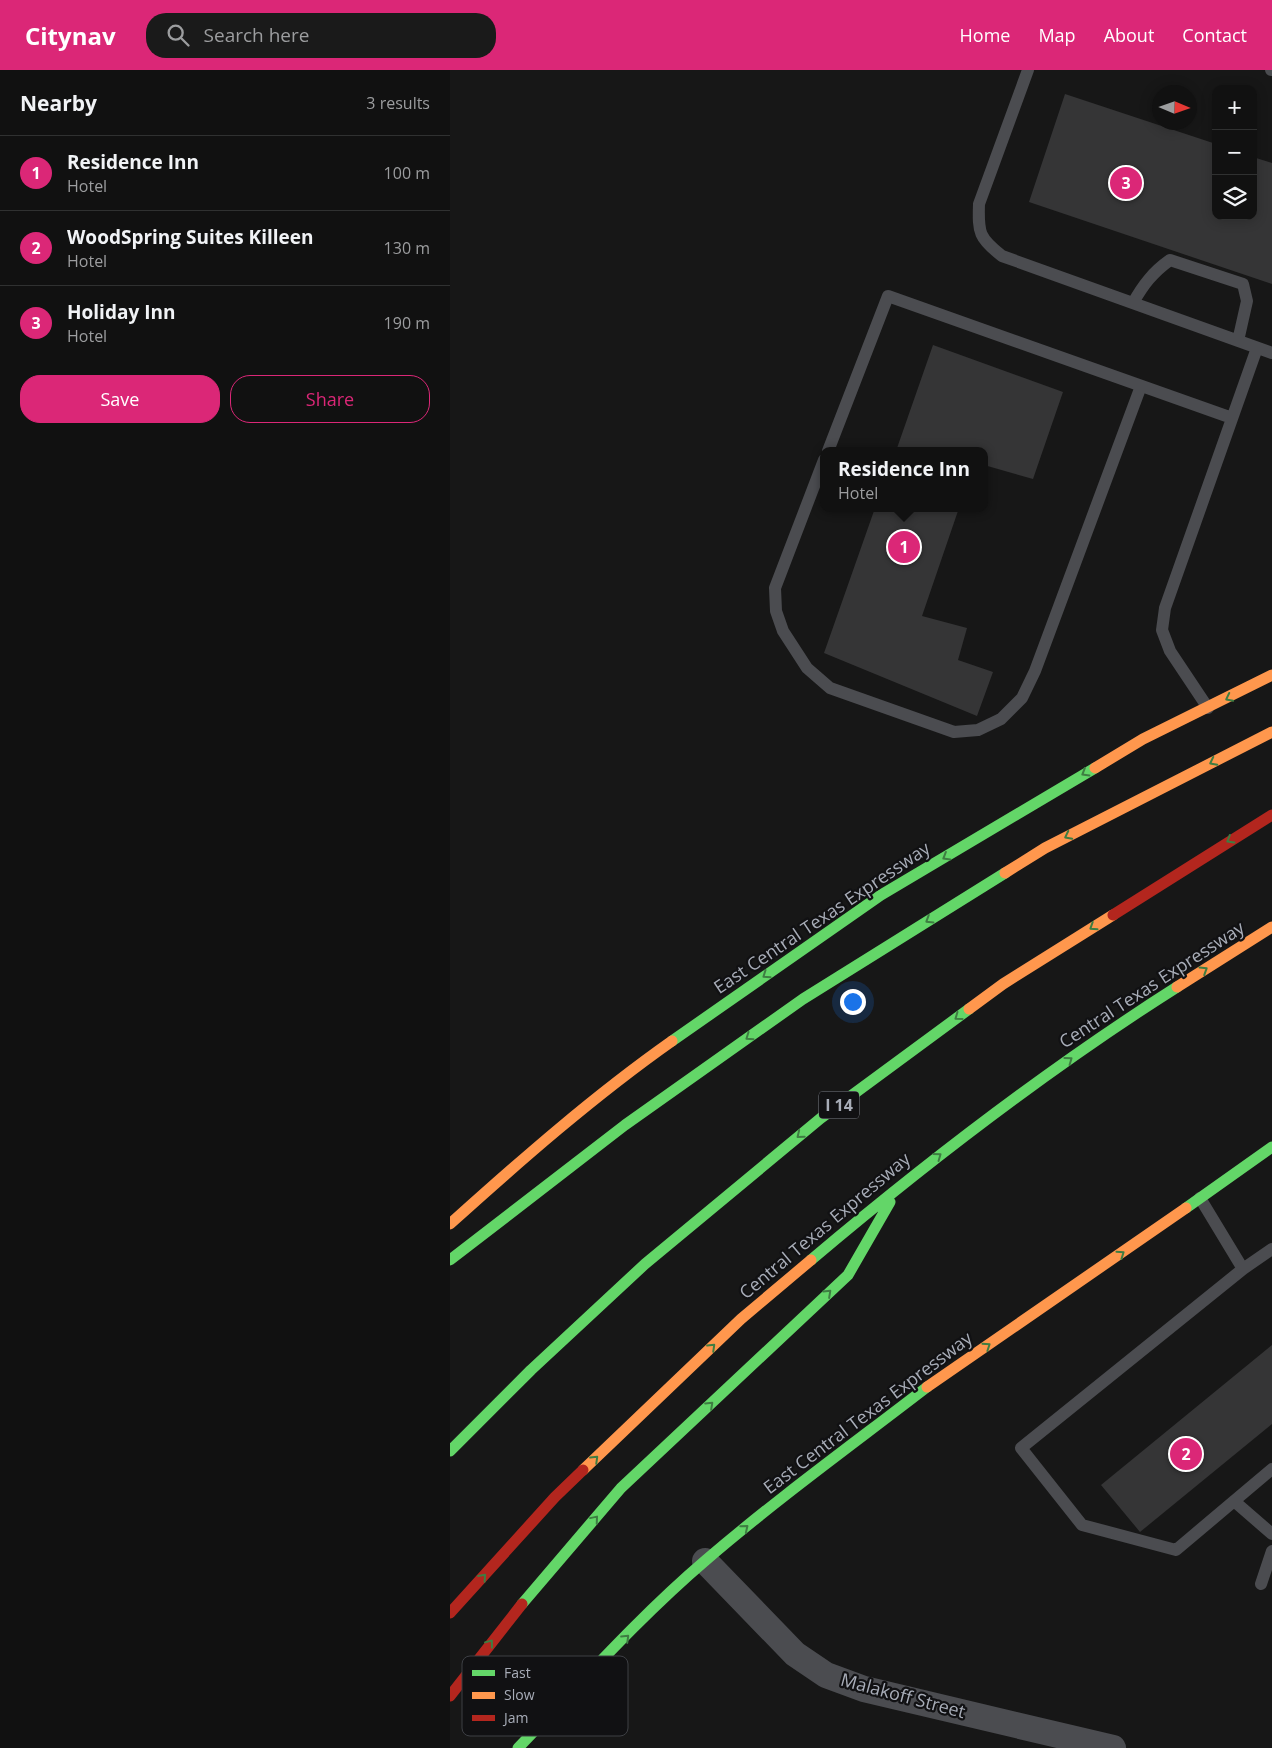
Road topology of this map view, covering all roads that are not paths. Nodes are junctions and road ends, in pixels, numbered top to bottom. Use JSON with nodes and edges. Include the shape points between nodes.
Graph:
{"nodes":[{"id":1,"x":1028,"y":70,"type":"edge"},
{"id":2,"x":1133,"y":303,"type":"junction"},
{"id":3,"x":1238,"y":341,"type":"junction"},
{"id":4,"x":1257,"y":348,"type":"junction"},
{"id":5,"x":1272,"y":353,"type":"edge"},
{"id":6,"x":1141,"y":386,"type":"junction"},
{"id":7,"x":1232,"y":418,"type":"junction"},
{"id":8,"x":830,"y":447,"type":"edge"},
{"id":9,"x":820,"y":470,"type":"edge"},
{"id":10,"x":1272,"y":675,"type":"edge"},
{"id":11,"x":1208,"y":708,"type":"junction"},
{"id":12,"x":1272,"y":732,"type":"edge"},
{"id":13,"x":1272,"y":815,"type":"edge"},
{"id":14,"x":1272,"y":927,"type":"edge"},
{"id":15,"x":1272,"y":1147,"type":"edge"},
{"id":16,"x":899,"y":1185,"type":"junction"},
{"id":17,"x":1200,"y":1198,"type":"junction"},
{"id":18,"x":450,"y":1224,"type":"edge"},
{"id":19,"x":1272,"y":1249,"type":"edge"},
{"id":20,"x":450,"y":1260,"type":"edge"},
{"id":21,"x":1243,"y":1269,"type":"junction"},
{"id":22,"x":450,"y":1451,"type":"edge"},
{"id":23,"x":1272,"y":1469,"type":"edge"},
{"id":24,"x":1234,"y":1501,"type":"junction"},
{"id":25,"x":1272,"y":1534,"type":"edge"},
{"id":26,"x":1272,"y":1551,"type":"edge"},
{"id":27,"x":705,"y":1561,"type":"junction"},
{"id":28,"x":1261,"y":1584,"type":"dead end"},
{"id":29,"x":450,"y":1613,"type":"edge"},
{"id":30,"x":480,"y":1656,"type":"edge"},
{"id":31,"x":607,"y":1656,"type":"edge"},
{"id":32,"x":462,"y":1680,"type":"edge"},
{"id":33,"x":450,"y":1696,"type":"edge"},
{"id":34,"x":530,"y":1736,"type":"edge"},
{"id":35,"x":518,"y":1748,"type":"edge"},
{"id":36,"x":1113,"y":1748,"type":"edge"}],
"edges":[{"from":1,"to":2,"type":"lane","via":[[979,204],[978,225],[985,243],[1002,256]]},
{"from":2,"to":3,"type":"lane"},
{"from":2,"to":3,"type":"lane","via":[[1156,270],[1170,260],[1243,284],[1247,301]]},
{"from":3,"to":4,"type":"lane"},
{"from":4,"to":5,"type":"lane"},
{"from":4,"to":7,"type":"lane"},
{"from":6,"to":7,"type":"lane"},
{"from":6,"to":8,"type":"lane","via":[[888,296]]},
{"from":6,"to":9,"type":"lane","via":[[1022,698],[1001,719],[978,730],[954,732],[830,688],[807,668],[783,631],[776,612],[774,588]]},
{"from":7,"to":11,"type":"lane","via":[[1165,608],[1162,630],[1170,651]]},
{"from":10,"to":11,"type":"main road","name":"East Central Texas Expressway","one_way":true},
{"from":11,"to":18,"type":"main road","name":"East Central Texas Expressway","one_way":true,"via":[[1143,739],[881,895],[635,1067]]},
{"from":12,"to":20,"type":"main road","one_way":true,"via":[[1045,848],[803,998],[625,1125]]},
{"from":13,"to":22,"type":"main road","number":"I 14","one_way":true,"via":[[1002,984],[821,1118],[645,1264]]},
{"from":16,"to":14,"type":"main road","name":"Central Texas Expressway","one_way":true,"via":[[1111,1029]]},
{"from":15,"to":17,"type":"main road","name":"East Central Texas Expressway"},
{"from":29,"to":16,"type":"main road","name":"Central Texas Expressway","one_way":true,"via":[[555,1497],[741,1319]]},
{"from":30,"to":16,"type":"main road","one_way":true,"via":[[621,1488],[848,1275]]},
{"from":17,"to":21,"type":"lane"},
{"from":27,"to":17,"type":"main road","name":"East Central Texas Expressway","one_way":true,"via":[[819,1469],[938,1380]]},
{"from":19,"to":21,"type":"lane"},
{"from":21,"to":24,"type":"lane","via":[[1021,1448],[1082,1525],[1176,1550]]},
{"from":23,"to":24,"type":"lane"},
{"from":24,"to":25,"type":"lane"},
{"from":26,"to":28,"type":"lane"},
{"from":31,"to":27,"type":"main road","name":"East Central Texas Expressway","one_way":true},
{"from":27,"to":36,"type":"street","name":"Malakoff Street","via":[[795,1654],[826,1674],[864,1689]]},
{"from":33,"to":32,"type":"main road","one_way":true},
{"from":35,"to":34,"type":"main road","name":"East Central Texas Expressway","one_way":true}]}
